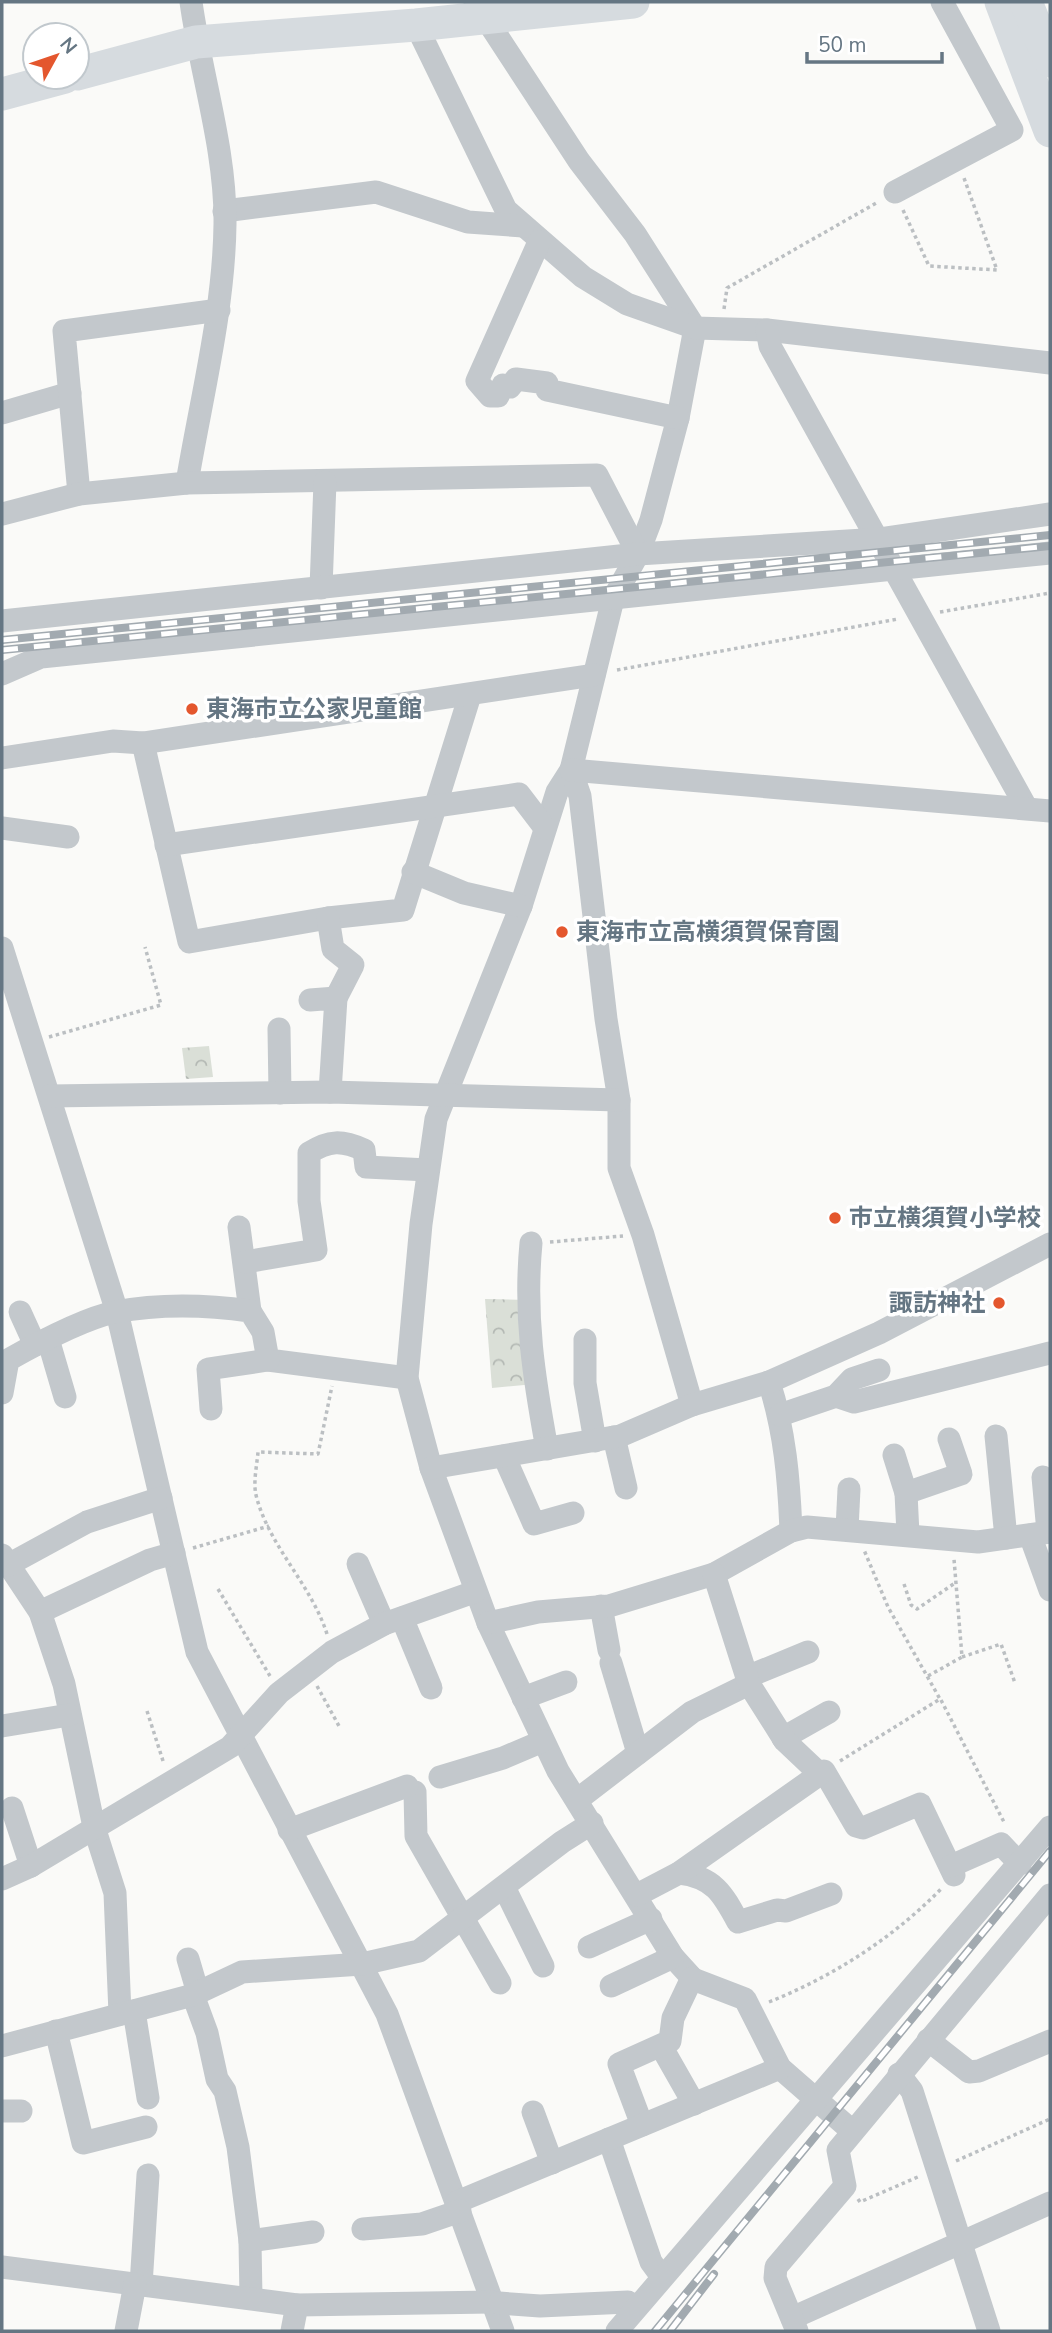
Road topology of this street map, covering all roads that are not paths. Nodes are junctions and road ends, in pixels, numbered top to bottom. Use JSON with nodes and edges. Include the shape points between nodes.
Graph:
{"nodes":[{"id":1,"x":191,"y":2,"type":"edge"},
{"id":2,"x":633,"y":2,"type":"edge"},
{"id":3,"x":942,"y":2,"type":"edge"},
{"id":4,"x":1001,"y":2,"type":"edge"},
{"id":5,"x":1026,"y":2,"type":"edge"},
{"id":6,"x":570,"y":5,"type":"edge"},
{"id":7,"x":479,"y":9,"type":"edge"},
{"id":8,"x":416,"y":24,"type":"junction"},
{"id":9,"x":197,"y":42,"type":"junction"},
{"id":10,"x":1050,"y":61,"type":"edge"},
{"id":11,"x":91,"y":70,"type":"edge"},
{"id":12,"x":21,"y":89,"type":"edge"},
{"id":13,"x":2,"y":94,"type":"edge"},
{"id":14,"x":1050,"y":131,"type":"edge"},
{"id":15,"x":895,"y":192,"type":"road end"},
{"id":16,"x":224,"y":211,"type":"junction"},
{"id":17,"x":531,"y":234,"type":"junction"},
{"id":18,"x":219,"y":310,"type":"junction"},
{"id":19,"x":695,"y":328,"type":"junction"},
{"id":20,"x":767,"y":330,"type":"junction"},
{"id":21,"x":1050,"y":363,"type":"edge"},
{"id":22,"x":70,"y":393,"type":"junction"},
{"id":23,"x":2,"y":413,"type":"edge"},
{"id":24,"x":678,"y":418,"type":"junction"},
{"id":25,"x":325,"y":482,"type":"junction"},
{"id":26,"x":187,"y":483,"type":"junction"},
{"id":27,"x":79,"y":494,"type":"junction"},
{"id":28,"x":2,"y":514,"type":"edge"},
{"id":29,"x":1050,"y":514,"type":"edge"},
{"id":30,"x":880,"y":539,"type":"junction"},
{"id":31,"x":1050,"y":553,"type":"edge"},
{"id":32,"x":638,"y":554,"type":"junction"},
{"id":33,"x":897,"y":571,"type":"junction"},
{"id":34,"x":321,"y":587,"type":"junction"},
{"id":35,"x":612,"y":598,"type":"junction"},
{"id":36,"x":2,"y":621,"type":"edge"},
{"id":37,"x":2,"y":674,"type":"edge"},
{"id":38,"x":594,"y":675,"type":"junction"},
{"id":39,"x":470,"y":695,"type":"junction"},
{"id":40,"x":143,"y":743,"type":"junction"},
{"id":41,"x":2,"y":758,"type":"edge"},
{"id":42,"x":571,"y":770,"type":"junction"},
{"id":43,"x":437,"y":805,"type":"junction"},
{"id":44,"x":1026,"y":807,"type":"junction"},
{"id":45,"x":1050,"y":811,"type":"edge"},
{"id":46,"x":2,"y":828,"type":"edge"},
{"id":47,"x":545,"y":828,"type":"junction"},
{"id":48,"x":68,"y":837,"type":"dead end"},
{"id":49,"x":166,"y":845,"type":"junction"},
{"id":50,"x":413,"y":873,"type":"junction"},
{"id":51,"x":521,"y":906,"type":"junction"},
{"id":52,"x":328,"y":918,"type":"junction"},
{"id":53,"x":3,"y":960,"type":"edge"},
{"id":54,"x":336,"y":999,"type":"junction"},
{"id":55,"x":310,"y":1000,"type":"dead end"},
{"id":56,"x":279,"y":1029,"type":"dead end"},
{"id":57,"x":330,"y":1092,"type":"junction"},
{"id":58,"x":280,"y":1093,"type":"junction"},
{"id":59,"x":50,"y":1096,"type":"junction"},
{"id":60,"x":444,"y":1097,"type":"junction"},
{"id":61,"x":619,"y":1100,"type":"junction"},
{"id":62,"x":429,"y":1170,"type":"junction"},
{"id":63,"x":239,"y":1227,"type":"dead end"},
{"id":64,"x":531,"y":1244,"type":"road end"},
{"id":65,"x":1050,"y":1244,"type":"edge"},
{"id":66,"x":245,"y":1262,"type":"junction"},
{"id":67,"x":250,"y":1311,"type":"junction"},
{"id":68,"x":20,"y":1312,"type":"dead end"},
{"id":69,"x":117,"y":1312,"type":"junction"},
{"id":70,"x":585,"y":1340,"type":"dead end"},
{"id":71,"x":42,"y":1342,"type":"junction"},
{"id":72,"x":1050,"y":1353,"type":"edge"},
{"id":73,"x":268,"y":1360,"type":"junction"},
{"id":74,"x":879,"y":1370,"type":"dead end"},
{"id":75,"x":407,"y":1378,"type":"junction"},
{"id":76,"x":769,"y":1382,"type":"junction"},
{"id":77,"x":2,"y":1393,"type":"edge"},
{"id":78,"x":836,"y":1396,"type":"junction"},
{"id":79,"x":65,"y":1397,"type":"dead end"},
{"id":80,"x":692,"y":1405,"type":"junction"},
{"id":81,"x":211,"y":1409,"type":"dead end"},
{"id":82,"x":780,"y":1415,"type":"junction"},
{"id":83,"x":996,"y":1436,"type":"dead end"},
{"id":84,"x":604,"y":1439,"type":"junction"},
{"id":85,"x":949,"y":1439,"type":"dead end"},
{"id":86,"x":547,"y":1449,"type":"junction"},
{"id":87,"x":894,"y":1455,"type":"dead end"},
{"id":88,"x":504,"y":1456,"type":"junction"},
{"id":89,"x":431,"y":1468,"type":"junction"},
{"id":90,"x":1043,"y":1478,"type":"dead end"},
{"id":91,"x":626,"y":1488,"type":"dead end"},
{"id":92,"x":849,"y":1489,"type":"dead end"},
{"id":93,"x":906,"y":1493,"type":"junction"},
{"id":94,"x":161,"y":1498,"type":"junction"},
{"id":95,"x":573,"y":1513,"type":"dead end"},
{"id":96,"x":852,"y":1529,"type":"junction"},
{"id":97,"x":791,"y":1531,"type":"junction"},
{"id":98,"x":1043,"y":1533,"type":"edge"},
{"id":99,"x":908,"y":1534,"type":"junction"},
{"id":100,"x":1006,"y":1538,"type":"junction"},
{"id":101,"x":174,"y":1553,"type":"junction"},
{"id":102,"x":5,"y":1560,"type":"edge"},
{"id":103,"x":358,"y":1564,"type":"dead end"},
{"id":104,"x":714,"y":1574,"type":"junction"},
{"id":105,"x":1050,"y":1590,"type":"edge"},
{"id":106,"x":474,"y":1592,"type":"junction"},
{"id":107,"x":601,"y":1606,"type":"junction"},
{"id":108,"x":40,"y":1612,"type":"junction"},
{"id":109,"x":393,"y":1621,"type":"junction"},
{"id":110,"x":488,"y":1623,"type":"junction"},
{"id":111,"x":808,"y":1651,"type":"dead end"},
{"id":112,"x":748,"y":1681,"type":"junction"},
{"id":113,"x":566,"y":1682,"type":"dead end"},
{"id":114,"x":431,"y":1688,"type":"dead end"},
{"id":115,"x":523,"y":1698,"type":"junction"},
{"id":116,"x":829,"y":1712,"type":"dead end"},
{"id":117,"x":69,"y":1715,"type":"junction"},
{"id":118,"x":2,"y":1726,"type":"edge"},
{"id":119,"x":239,"y":1736,"type":"junction"},
{"id":120,"x":783,"y":1738,"type":"junction"},
{"id":121,"x":544,"y":1741,"type":"junction"},
{"id":122,"x":638,"y":1754,"type":"junction"},
{"id":123,"x":824,"y":1771,"type":"road end"},
{"id":124,"x":440,"y":1777,"type":"dead end"},
{"id":125,"x":577,"y":1800,"type":"junction"},
{"id":126,"x":12,"y":1808,"type":"dead end"},
{"id":127,"x":592,"y":1823,"type":"junction"},
{"id":128,"x":94,"y":1827,"type":"junction"},
{"id":129,"x":1050,"y":1827,"type":"edge"},
{"id":130,"x":289,"y":1830,"type":"junction"},
{"id":131,"x":1020,"y":1864,"type":"junction"},
{"id":132,"x":31,"y":1866,"type":"junction"},
{"id":133,"x":679,"y":1873,"type":"junction"},
{"id":134,"x":2,"y":1879,"type":"edge"},
{"id":135,"x":504,"y":1887,"type":"junction"},
{"id":136,"x":831,"y":1894,"type":"dead end"},
{"id":137,"x":636,"y":1895,"type":"junction"},
{"id":138,"x":1050,"y":1895,"type":"edge"},
{"id":139,"x":465,"y":1917,"type":"junction"},
{"id":140,"x":651,"y":1919,"type":"junction"},
{"id":141,"x":589,"y":1947,"type":"dead end"},
{"id":142,"x":673,"y":1957,"type":"junction"},
{"id":143,"x":187,"y":1959,"type":"dead end"},
{"id":144,"x":362,"y":1964,"type":"junction"},
{"id":145,"x":543,"y":1966,"type":"dead end"},
{"id":146,"x":692,"y":1978,"type":"junction"},
{"id":147,"x":500,"y":1983,"type":"dead end"},
{"id":148,"x":611,"y":1986,"type":"dead end"},
{"id":149,"x":195,"y":1994,"type":"junction"},
{"id":150,"x":127,"y":2012,"type":"junction"},
{"id":151,"x":56,"y":2031,"type":"junction"},
{"id":152,"x":928,"y":2040,"type":"junction"},
{"id":153,"x":1050,"y":2041,"type":"edge"},
{"id":154,"x":2,"y":2046,"type":"edge"},
{"id":155,"x":661,"y":2046,"type":"junction"},
{"id":156,"x":780,"y":2068,"type":"junction"},
{"id":157,"x":899,"y":2074,"type":"junction"},
{"id":158,"x":816,"y":2097,"type":"junction"},
{"id":159,"x":148,"y":2098,"type":"dead end"},
{"id":160,"x":694,"y":2104,"type":"junction"},
{"id":161,"x":533,"y":2112,"type":"dead end"},
{"id":162,"x":642,"y":2125,"type":"junction"},
{"id":163,"x":146,"y":2127,"type":"dead end"},
{"id":164,"x":851,"y":2130,"type":"junction"},
{"id":165,"x":609,"y":2139,"type":"junction"},
{"id":166,"x":552,"y":2163,"type":"junction"},
{"id":167,"x":148,"y":2175,"type":"dead end"},
{"id":168,"x":1050,"y":2203,"type":"edge"},
{"id":169,"x":459,"y":2206,"type":"junction"},
{"id":170,"x":363,"y":2229,"type":"dead end"},
{"id":171,"x":313,"y":2232,"type":"dead end"},
{"id":172,"x":250,"y":2241,"type":"junction"},
{"id":173,"x":961,"y":2243,"type":"junction"},
{"id":174,"x":2,"y":2267,"type":"edge"},
{"id":175,"x":662,"y":2277,"type":"junction"},
{"id":176,"x":138,"y":2285,"type":"junction"},
{"id":177,"x":251,"y":2298,"type":"junction"},
{"id":178,"x":496,"y":2302,"type":"junction"},
{"id":179,"x":297,"y":2305,"type":"junction"},
{"id":180,"x":636,"y":2308,"type":"junction"},
{"id":181,"x":794,"y":2325,"type":"edge"},
{"id":182,"x":126,"y":2331,"type":"edge"},
{"id":183,"x":292,"y":2331,"type":"edge"},
{"id":184,"x":503,"y":2331,"type":"edge"},
{"id":185,"x":617,"y":2331,"type":"edge"},
{"id":186,"x":989,"y":2331,"type":"edge"}],
"edges":[{"from":1,"to":9,"type":"street"},
{"from":2,"to":6,"type":"highway"},
{"from":3,"to":15,"type":"street","via":[[1012,130]]},
{"from":4,"to":14,"type":"highway"},
{"from":5,"to":10,"type":"highway"},
{"from":6,"to":7,"type":"highway"},
{"from":7,"to":8,"type":"highway"},
{"from":7,"to":19,"type":"street","via":[[579,161],[635,233]]},
{"from":8,"to":9,"type":"highway"},
{"from":8,"to":17,"type":"street","via":[[506,210]]},
{"from":9,"to":11,"type":"highway"},
{"from":9,"to":16,"type":"street"},
{"from":12,"to":13,"type":"highway"},
{"from":16,"to":17,"type":"street","via":[[376,192],[468,222]]},
{"from":16,"to":18,"type":"street"},
{"from":17,"to":19,"type":"street","via":[[583,277],[627,304]]},
{"from":17,"to":24,"type":"street","via":[[477,382],[490,396],[498,396],[502,385],[510,387],[516,379],[534,380],[547,383],[547,390]]},
{"from":18,"to":22,"type":"street","via":[[64,331]]},
{"from":18,"to":26,"type":"street"},
{"from":19,"to":20,"type":"street"},
{"from":19,"to":24,"type":"street"},
{"from":20,"to":21,"type":"street"},
{"from":20,"to":30,"type":"street","via":[[770,346]]},
{"from":22,"to":23,"type":"street"},
{"from":22,"to":27,"type":"street"},
{"from":24,"to":32,"type":"street"},
{"from":25,"to":26,"type":"street"},
{"from":25,"to":32,"type":"street","via":[[597,475]]},
{"from":25,"to":34,"type":"street"},
{"from":26,"to":27,"type":"street"},
{"from":27,"to":28,"type":"street"},
{"from":29,"to":30,"type":"street"},
{"from":30,"to":32,"type":"street"},
{"from":30,"to":33,"type":"street"},
{"from":31,"to":33,"type":"street"},
{"from":32,"to":34,"type":"street"},
{"from":32,"to":35,"type":"street"},
{"from":33,"to":35,"type":"street"},
{"from":33,"to":44,"type":"street"},
{"from":34,"to":36,"type":"street"},
{"from":35,"to":37,"type":"street","via":[[41,657]]},
{"from":35,"to":38,"type":"street"},
{"from":38,"to":39,"type":"street"},
{"from":38,"to":42,"type":"street"},
{"from":39,"to":40,"type":"street"},
{"from":39,"to":43,"type":"street"},
{"from":40,"to":41,"type":"street","via":[[113,740]]},
{"from":40,"to":49,"type":"street"},
{"from":42,"to":44,"type":"street"},
{"from":42,"to":47,"type":"street","via":[[557,792]]},
{"from":42,"to":61,"type":"street","via":[[580,796]]},
{"from":43,"to":47,"type":"street","via":[[519,794]]},
{"from":43,"to":49,"type":"street"},
{"from":43,"to":50,"type":"street"},
{"from":44,"to":45,"type":"street"},
{"from":46,"to":48,"type":"street"},
{"from":47,"to":51,"type":"street"},
{"from":49,"to":52,"type":"street","via":[[189,942]]},
{"from":50,"to":51,"type":"street","via":[[464,893]]},
{"from":50,"to":52,"type":"street","via":[[403,910]]},
{"from":51,"to":60,"type":"street"},
{"from":52,"to":54,"type":"street","via":[[333,949],[353,965]]},
{"from":53,"to":59,"type":"street"},
{"from":54,"to":55,"type":"street"},
{"from":54,"to":57,"type":"street"},
{"from":56,"to":58,"type":"street"},
{"from":57,"to":58,"type":"street"},
{"from":57,"to":60,"type":"street"},
{"from":58,"to":59,"type":"street"},
{"from":59,"to":69,"type":"street"},
{"from":60,"to":61,"type":"street"},
{"from":60,"to":62,"type":"street"},
{"from":61,"to":80,"type":"street","via":[[620,1168]]},
{"from":62,"to":66,"type":"street","via":[[366,1167],[364,1150],[349,1143],[324,1143],[309,1153],[316,1250]]},
{"from":62,"to":75,"type":"street"},
{"from":63,"to":66,"type":"street"},
{"from":64,"to":86,"type":"street","via":[[526,1296]]},
{"from":65,"to":76,"type":"street","via":[[879,1333]]},
{"from":66,"to":67,"type":"street"},
{"from":67,"to":69,"type":"street","via":[[176,1307]]},
{"from":67,"to":73,"type":"street","via":[[263,1332]]},
{"from":68,"to":71,"type":"street"},
{"from":69,"to":71,"type":"street"},
{"from":69,"to":94,"type":"street"},
{"from":70,"to":84,"type":"street","via":[[586,1383]]},
{"from":71,"to":77,"type":"street","via":[[8,1360]]},
{"from":71,"to":79,"type":"street"},
{"from":72,"to":78,"type":"street","via":[[854,1402]]},
{"from":73,"to":75,"type":"street"},
{"from":73,"to":81,"type":"street","via":[[208,1369]]},
{"from":74,"to":78,"type":"street","via":[[852,1379]]},
{"from":75,"to":89,"type":"street"},
{"from":76,"to":80,"type":"street"},
{"from":76,"to":82,"type":"street"},
{"from":78,"to":82,"type":"street"},
{"from":80,"to":84,"type":"street"},
{"from":82,"to":97,"type":"street"},
{"from":83,"to":100,"type":"street"},
{"from":84,"to":86,"type":"street"},
{"from":84,"to":91,"type":"street"},
{"from":85,"to":93,"type":"street","via":[[961,1475]]},
{"from":86,"to":88,"type":"street"},
{"from":87,"to":93,"type":"street"},
{"from":88,"to":89,"type":"street"},
{"from":88,"to":95,"type":"street","via":[[534,1524]]},
{"from":89,"to":106,"type":"street"},
{"from":90,"to":98,"type":"street"},
{"from":92,"to":96,"type":"street"},
{"from":93,"to":99,"type":"street"},
{"from":94,"to":101,"type":"street"},
{"from":94,"to":102,"type":"street","via":[[87,1522]]},
{"from":96,"to":97,"type":"street"},
{"from":96,"to":99,"type":"street"},
{"from":97,"to":104,"type":"street"},
{"from":98,"to":100,"type":"street"},
{"from":98,"to":105,"type":"street"},
{"from":99,"to":100,"type":"street","via":[[978,1542]]},
{"from":101,"to":108,"type":"street"},
{"from":101,"to":119,"type":"street","via":[[197,1652]]},
{"from":102,"to":108,"type":"street"},
{"from":103,"to":109,"type":"street"},
{"from":104,"to":107,"type":"street"},
{"from":104,"to":112,"type":"street"},
{"from":106,"to":109,"type":"street"},
{"from":106,"to":110,"type":"street"},
{"from":107,"to":110,"type":"street"},
{"from":107,"to":122,"type":"street","via":[[610,1657]]},
{"from":108,"to":117,"type":"street","via":[[64,1684]]},
{"from":109,"to":114,"type":"street"},
{"from":109,"to":119,"type":"street","via":[[307,1669]]},
{"from":110,"to":115,"type":"street"},
{"from":111,"to":112,"type":"street"},
{"from":112,"to":120,"type":"street"},
{"from":112,"to":122,"type":"street","via":[[692,1712]]},
{"from":113,"to":115,"type":"street"},
{"from":115,"to":121,"type":"street"},
{"from":116,"to":120,"type":"street"},
{"from":117,"to":118,"type":"street"},
{"from":117,"to":128,"type":"street"},
{"from":119,"to":128,"type":"street","via":[[230,1747]]},
{"from":119,"to":130,"type":"street"},
{"from":120,"to":133,"type":"street","via":[[820,1774]]},
{"from":121,"to":124,"type":"street"},
{"from":121,"to":125,"type":"street"},
{"from":122,"to":125,"type":"street"},
{"from":123,"to":131,"type":"street","via":[[856,1826],[863,1828],[920,1804],[952,1871],[1000,1844]]},
{"from":125,"to":127,"type":"street"},
{"from":126,"to":132,"type":"street"},
{"from":127,"to":135,"type":"street"},
{"from":127,"to":137,"type":"street"},
{"from":128,"to":132,"type":"street"},
{"from":128,"to":150,"type":"street","via":[[115,1893]]},
{"from":129,"to":131,"type":"street"},
{"from":130,"to":139,"type":"street","via":[[411,1789],[416,1836],[459,1914]]},
{"from":130,"to":144,"type":"street"},
{"from":131,"to":158,"type":"street"},
{"from":132,"to":134,"type":"street"},
{"from":133,"to":136,"type":"street","via":[[707,1879],[738,1922]]},
{"from":133,"to":137,"type":"street"},
{"from":135,"to":139,"type":"street"},
{"from":135,"to":145,"type":"street"},
{"from":137,"to":140,"type":"street"},
{"from":138,"to":152,"type":"street"},
{"from":139,"to":144,"type":"street","via":[[419,1951]]},
{"from":139,"to":147,"type":"street"},
{"from":140,"to":141,"type":"street"},
{"from":140,"to":142,"type":"street"},
{"from":142,"to":146,"type":"street"},
{"from":142,"to":148,"type":"street"},
{"from":143,"to":149,"type":"street"},
{"from":144,"to":149,"type":"street","via":[[242,1972]]},
{"from":144,"to":169,"type":"street","via":[[387,2014]]},
{"from":146,"to":155,"type":"street","via":[[673,2018],[670,2042]]},
{"from":146,"to":156,"type":"street","via":[[745,1999]]},
{"from":149,"to":150,"type":"street"},
{"from":149,"to":172,"type":"street","via":[[238,2147]]},
{"from":150,"to":151,"type":"street"},
{"from":150,"to":159,"type":"street"},
{"from":151,"to":154,"type":"street"},
{"from":151,"to":163,"type":"street","via":[[83,2143]]},
{"from":152,"to":153,"type":"street","via":[[969,2072]]},
{"from":152,"to":157,"type":"street"},
{"from":155,"to":160,"type":"street"},
{"from":155,"to":162,"type":"street","via":[[619,2064]]},
{"from":156,"to":158,"type":"street"},
{"from":156,"to":160,"type":"street"},
{"from":157,"to":164,"type":"street"},
{"from":157,"to":173,"type":"street","via":[[912,2091]]},
{"from":158,"to":164,"type":"street"},
{"from":158,"to":175,"type":"street"},
{"from":160,"to":162,"type":"street"},
{"from":161,"to":166,"type":"street"},
{"from":162,"to":165,"type":"street"},
{"from":164,"to":181,"type":"street","via":[[838,2150],[845,2186],[776,2267],[775,2278]]},
{"from":165,"to":166,"type":"street"},
{"from":165,"to":175,"type":"street","via":[[651,2262]]},
{"from":166,"to":169,"type":"street"},
{"from":167,"to":176,"type":"street"},
{"from":168,"to":173,"type":"street"},
{"from":169,"to":170,"type":"street","via":[[422,2224]]},
{"from":169,"to":178,"type":"street"},
{"from":171,"to":172,"type":"street"},
{"from":172,"to":177,"type":"street"},
{"from":173,"to":181,"type":"street"},
{"from":173,"to":186,"type":"street"},
{"from":174,"to":176,"type":"street"},
{"from":175,"to":180,"type":"street"},
{"from":176,"to":177,"type":"street"},
{"from":176,"to":182,"type":"street"},
{"from":177,"to":179,"type":"street"},
{"from":178,"to":179,"type":"street"},
{"from":178,"to":180,"type":"street","via":[[540,2306],[628,2302]]},
{"from":178,"to":184,"type":"street"},
{"from":179,"to":183,"type":"street"},
{"from":180,"to":185,"type":"street"}]}
